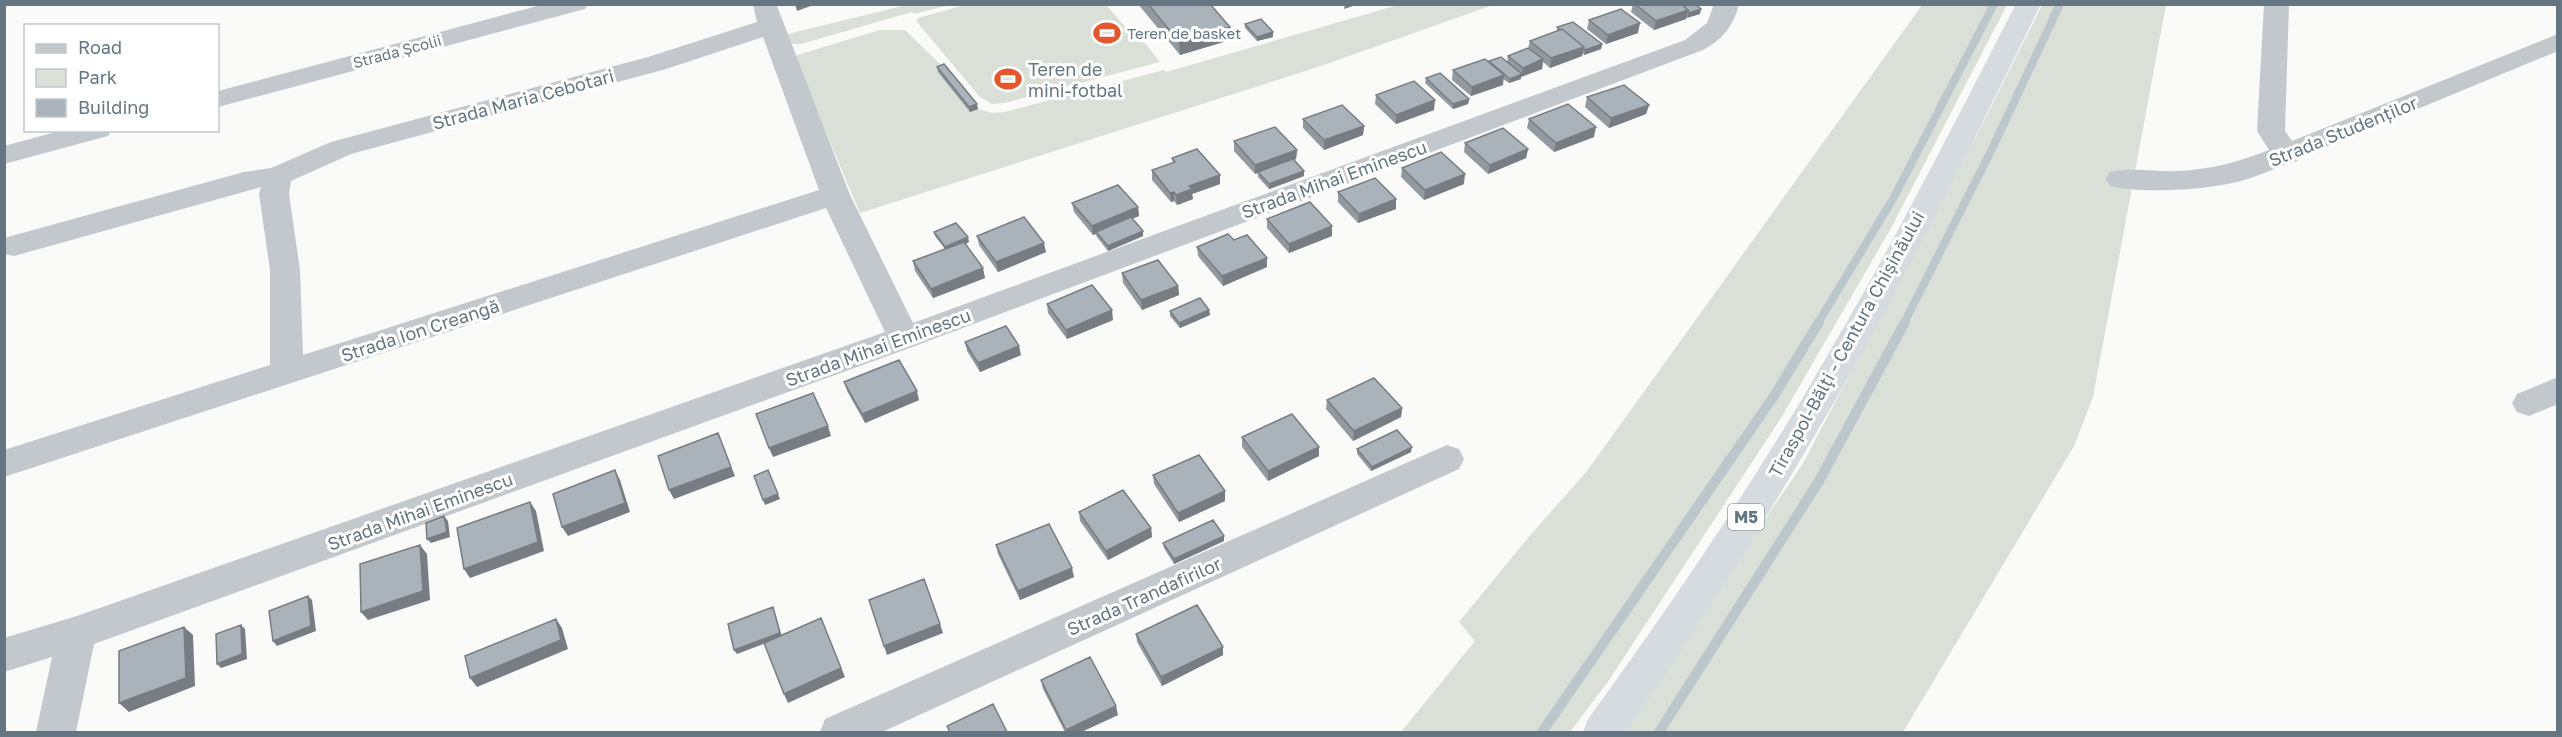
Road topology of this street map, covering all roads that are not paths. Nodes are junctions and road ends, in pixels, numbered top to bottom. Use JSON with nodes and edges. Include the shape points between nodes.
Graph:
{"nodes":[{"id":1,"x":576,"y":4,"type":"edge"},
{"id":2,"x":2029,"y":4,"type":"edge"},
{"id":3,"x":2277,"y":4,"type":"edge"},
{"id":4,"x":1720,"y":9,"type":"edge"},
{"id":5,"x":767,"y":15,"type":"edge"},
{"id":6,"x":2558,"y":42,"type":"edge"},
{"id":7,"x":219,"y":99,"type":"edge"},
{"id":8,"x":90,"y":132,"type":"edge"},
{"id":9,"x":4,"y":155,"type":"edge"},
{"id":10,"x":2287,"y":155,"type":"junction"},
{"id":11,"x":277,"y":176,"type":"junction"},
{"id":12,"x":2120,"y":179,"type":"dead end"},
{"id":13,"x":835,"y":195,"type":"junction"},
{"id":14,"x":14,"y":246,"type":"dead end"},
{"id":15,"x":904,"y":338,"type":"junction"},
{"id":16,"x":287,"y":372,"type":"junction"},
{"id":17,"x":1447,"y":459,"type":"dead end"},
{"id":18,"x":4,"y":464,"type":"edge"},
{"id":19,"x":77,"y":633,"type":"junction"},
{"id":20,"x":4,"y":655,"type":"edge"},
{"id":21,"x":56,"y":732,"type":"edge"},
{"id":22,"x":840,"y":732,"type":"edge"},
{"id":23,"x":1603,"y":732,"type":"edge"}],
"edges":[{"from":1,"to":7,"type":"street","name":"Strada Școlii"},
{"from":2,"to":23,"type":"highway","name":"Tiraspol-Bălţi - Centura Chișinăului","number":"M5","via":[[1878,294],[1793,442],[1714,569]]},
{"from":3,"to":10,"type":"street","via":[[2271,131]]},
{"from":4,"to":15,"type":"street","name":"Strada Mihai Eminescu","via":[[1719,28],[1694,45]]},
{"from":5,"to":11,"type":"street","name":"Strada Maria Cebotari","via":[[657,63],[340,148]]},
{"from":5,"to":13,"type":"street"},
{"from":6,"to":10,"type":"street","name":"Strada Studenților"},
{"from":8,"to":9,"type":"street"},
{"from":10,"to":12,"type":"street","name":"Strada Studenților","via":[[2238,173],[2180,180]]},
{"from":11,"to":14,"type":"street","name":"Strada Maria Cebotari","via":[[254,179]]},
{"from":11,"to":16,"type":"street","via":[[274,194],[285,270]]},
{"from":13,"to":15,"type":"street"},
{"from":13,"to":16,"type":"street","name":"Strada Ion Creangă"},
{"from":15,"to":19,"type":"street","name":"Strada Mihai Eminescu"},
{"from":16,"to":18,"type":"street","name":"Strada Ion Creangă"},
{"from":17,"to":22,"type":"street","name":"Strada Trandafirilor"},
{"from":19,"to":20,"type":"street","name":"Strada Mihai Eminescu"},
{"from":19,"to":21,"type":"street"}]}
